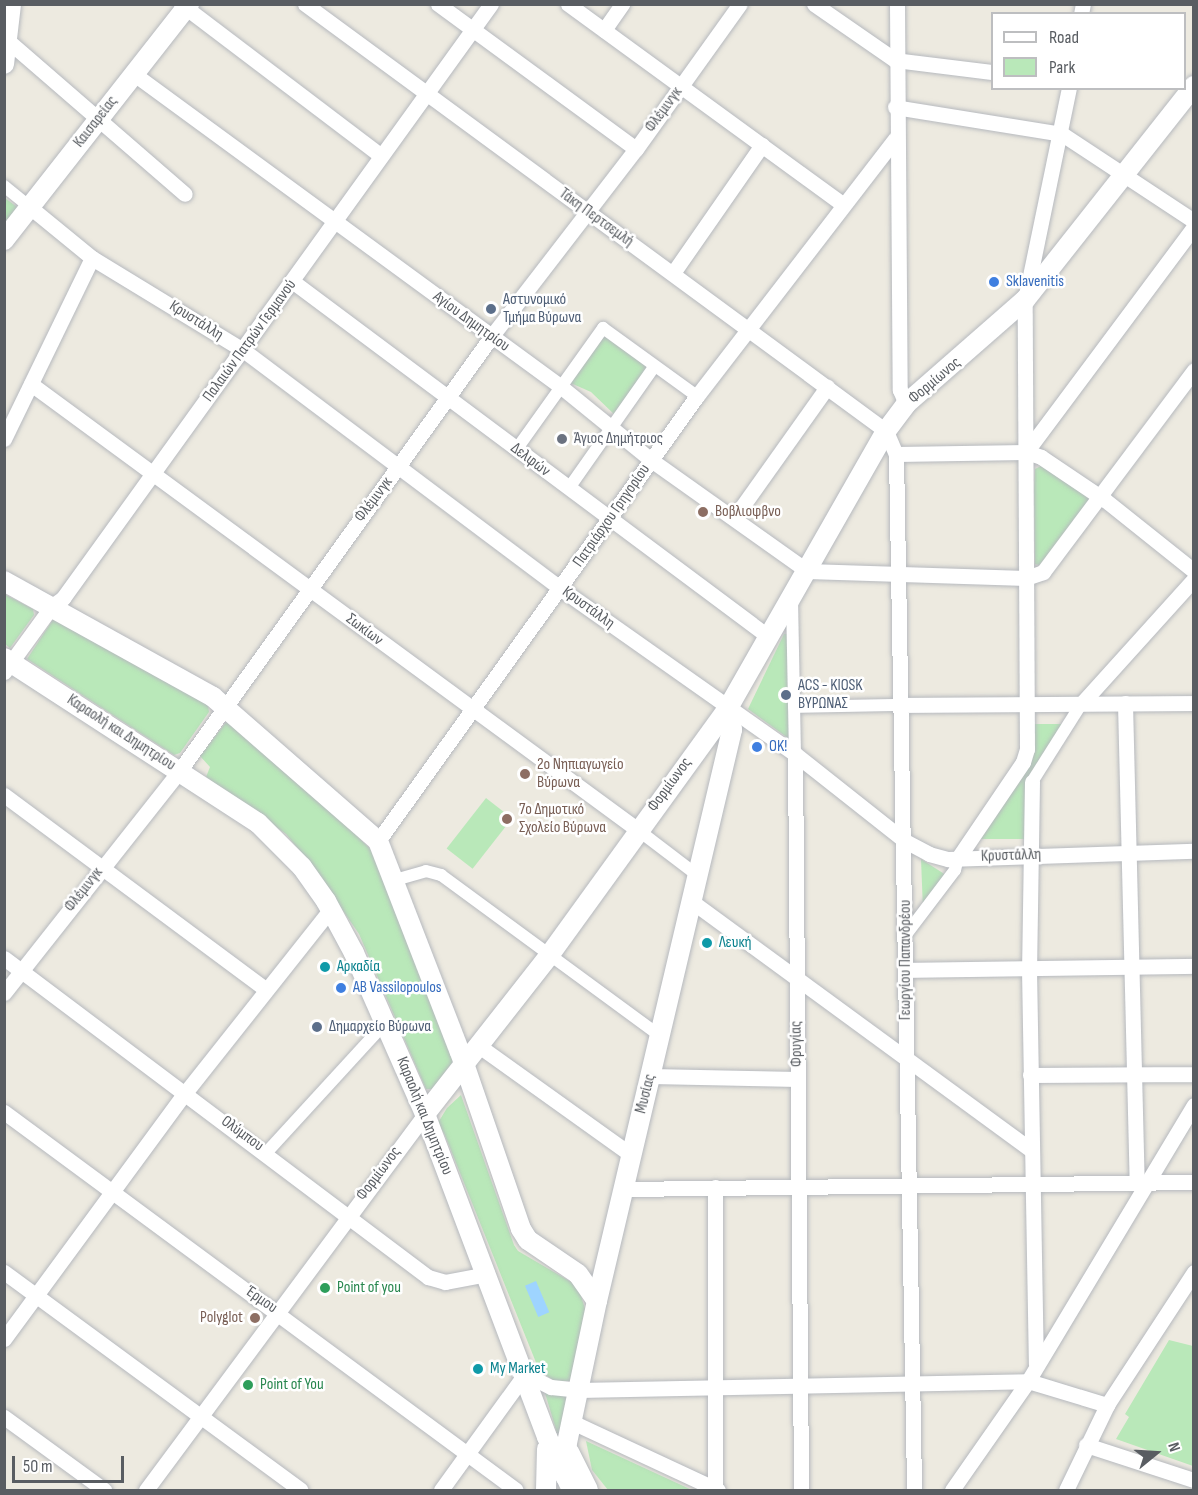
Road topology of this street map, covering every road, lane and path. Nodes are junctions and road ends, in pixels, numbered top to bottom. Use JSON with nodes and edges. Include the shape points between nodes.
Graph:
{"nodes":[{"id":1,"x":11,"y":4,"type":"edge"},
{"id":2,"x":305,"y":4,"type":"edge"},
{"id":3,"x":438,"y":4,"type":"edge"},
{"id":4,"x":491,"y":4,"type":"edge"},
{"id":5,"x":568,"y":4,"type":"edge"},
{"id":6,"x":622,"y":4,"type":"edge"},
{"id":7,"x":740,"y":4,"type":"edge"},
{"id":8,"x":814,"y":4,"type":"edge"},
{"id":9,"x":897,"y":4,"type":"edge"},
{"id":10,"x":185,"y":6,"type":"edge"},
{"id":11,"x":472,"y":30,"type":"junction"},
{"id":12,"x":604,"y":30,"type":"junction"},
{"id":13,"x":7,"y":40,"type":"junction"},
{"id":14,"x":895,"y":60,"type":"junction"},
{"id":15,"x":4,"y":64,"type":"edge"},
{"id":16,"x":991,"y":72,"type":"edge"},
{"id":17,"x":134,"y":74,"type":"junction"},
{"id":18,"x":682,"y":86,"type":"junction"},
{"id":19,"x":1194,"y":86,"type":"edge"},
{"id":20,"x":1069,"y":90,"type":"edge"},
{"id":21,"x":426,"y":94,"type":"junction"},
{"id":22,"x":895,"y":107,"type":"junction"},
{"id":23,"x":98,"y":119,"type":"junction"},
{"id":24,"x":1062,"y":134,"type":"junction"},
{"id":25,"x":895,"y":139,"type":"junction"},
{"id":26,"x":762,"y":146,"type":"junction"},
{"id":27,"x":636,"y":148,"type":"junction"},
{"id":28,"x":381,"y":156,"type":"junction"},
{"id":29,"x":1126,"y":176,"type":"junction"},
{"id":30,"x":4,"y":186,"type":"edge"},
{"id":31,"x":185,"y":194,"type":"dead end"},
{"id":32,"x":844,"y":205,"type":"junction"},
{"id":33,"x":32,"y":208,"type":"junction"},
{"id":34,"x":586,"y":210,"type":"junction"},
{"id":35,"x":335,"y":221,"type":"junction"},
{"id":36,"x":1194,"y":222,"type":"edge"},
{"id":37,"x":1194,"y":227,"type":"edge"},
{"id":38,"x":4,"y":240,"type":"edge"},
{"id":39,"x":92,"y":258,"type":"junction"},
{"id":40,"x":673,"y":273,"type":"junction"},
{"id":41,"x":292,"y":280,"type":"junction"},
{"id":42,"x":1026,"y":300,"type":"junction"},
{"id":43,"x":748,"y":329,"type":"junction"},
{"id":44,"x":490,"y":337,"type":"junction"},
{"id":45,"x":243,"y":351,"type":"junction"},
{"id":46,"x":654,"y":367,"type":"junction"},
{"id":47,"x":1194,"y":370,"type":"edge"},
{"id":48,"x":32,"y":384,"type":"junction"},
{"id":49,"x":560,"y":386,"type":"junction"},
{"id":50,"x":827,"y":387,"type":"junction"},
{"id":51,"x":1188,"y":390,"type":"edge"},
{"id":52,"x":698,"y":396,"type":"junction"},
{"id":53,"x":448,"y":397,"type":"junction"},
{"id":54,"x":906,"y":404,"type":"junction"},
{"id":55,"x":612,"y":429,"type":"junction"},
{"id":56,"x":886,"y":431,"type":"junction"},
{"id":57,"x":4,"y":439,"type":"edge"},
{"id":58,"x":516,"y":450,"type":"junction"},
{"id":59,"x":1026,"y":452,"type":"junction"},
{"id":60,"x":896,"y":454,"type":"junction"},
{"id":61,"x":651,"y":460,"type":"junction"},
{"id":62,"x":399,"y":466,"type":"junction"},
{"id":63,"x":152,"y":476,"type":"junction"},
{"id":64,"x":569,"y":488,"type":"junction"},
{"id":65,"x":1098,"y":499,"type":"junction"},
{"id":66,"x":734,"y":518,"type":"junction"},
{"id":67,"x":611,"y":519,"type":"junction"},
{"id":68,"x":807,"y":570,"type":"junction"},
{"id":69,"x":1194,"y":571,"type":"edge"},
{"id":70,"x":899,"y":577,"type":"junction"},
{"id":71,"x":1026,"y":578,"type":"junction"},
{"id":72,"x":1194,"y":579,"type":"edge"},
{"id":73,"x":4,"y":581,"type":"edge"},
{"id":74,"x":308,"y":588,"type":"junction"},
{"id":75,"x":561,"y":589,"type":"junction"},
{"id":76,"x":792,"y":598,"type":"junction"},
{"id":77,"x":52,"y":606,"type":"junction"},
{"id":78,"x":769,"y":638,"type":"junction"},
{"id":79,"x":7,"y":664,"type":"edge"},
{"id":80,"x":1082,"y":703,"type":"junction"},
{"id":81,"x":1125,"y":703,"type":"junction"},
{"id":82,"x":1194,"y":703,"type":"edge"},
{"id":83,"x":1026,"y":704,"type":"junction"},
{"id":84,"x":901,"y":705,"type":"junction"},
{"id":85,"x":226,"y":707,"type":"junction"},
{"id":86,"x":794,"y":707,"type":"junction"},
{"id":87,"x":728,"y":708,"type":"junction"},
{"id":88,"x":473,"y":712,"type":"junction"},
{"id":89,"x":795,"y":754,"type":"junction"},
{"id":90,"x":180,"y":770,"type":"junction"},
{"id":91,"x":1032,"y":782,"type":"joint"},
{"id":92,"x":4,"y":795,"type":"edge"},
{"id":93,"x":638,"y":830,"type":"junction"},
{"id":94,"x":905,"y":840,"type":"junction"},
{"id":95,"x":378,"y":841,"type":"junction"},
{"id":96,"x":1194,"y":851,"type":"edge"},
{"id":97,"x":1126,"y":852,"type":"junction"},
{"id":98,"x":1031,"y":856,"type":"junction"},
{"id":99,"x":958,"y":858,"type":"junction"},
{"id":100,"x":102,"y":867,"type":"junction"},
{"id":101,"x":697,"y":875,"type":"junction"},
{"id":102,"x":395,"y":880,"type":"junction"},
{"id":103,"x":691,"y":901,"type":"junction"},
{"id":104,"x":330,"y":909,"type":"junction"},
{"id":105,"x":905,"y":936,"type":"junction"},
{"id":106,"x":548,"y":957,"type":"junction"},
{"id":107,"x":4,"y":958,"type":"edge"},
{"id":108,"x":1194,"y":966,"type":"edge"},
{"id":109,"x":1131,"y":967,"type":"junction"},
{"id":110,"x":1029,"y":969,"type":"junction"},
{"id":111,"x":906,"y":970,"type":"junction"},
{"id":112,"x":22,"y":971,"type":"junction"},
{"id":113,"x":797,"y":976,"type":"junction"},
{"id":114,"x":265,"y":990,"type":"junction"},
{"id":115,"x":4,"y":993,"type":"edge"},
{"id":116,"x":385,"y":1023,"type":"junction"},
{"id":117,"x":660,"y":1036,"type":"junction"},
{"id":118,"x":479,"y":1046,"type":"junction"},
{"id":119,"x":906,"y":1058,"type":"junction"},
{"id":120,"x":465,"y":1066,"type":"junction"},
{"id":121,"x":1134,"y":1074,"type":"junction"},
{"id":122,"x":1194,"y":1074,"type":"edge"},
{"id":123,"x":1030,"y":1075,"type":"junction"},
{"id":124,"x":650,"y":1076,"type":"junction"},
{"id":125,"x":798,"y":1079,"type":"junction"},
{"id":126,"x":185,"y":1093,"type":"junction"},
{"id":127,"x":1194,"y":1105,"type":"edge"},
{"id":128,"x":4,"y":1112,"type":"edge"},
{"id":129,"x":424,"y":1114,"type":"junction"},
{"id":130,"x":1031,"y":1150,"type":"junction"},
{"id":131,"x":267,"y":1152,"type":"junction"},
{"id":132,"x":631,"y":1155,"type":"junction"},
{"id":133,"x":1143,"y":1182,"type":"junction"},
{"id":134,"x":1194,"y":1182,"type":"edge"},
{"id":135,"x":910,"y":1183,"type":"junction"},
{"id":136,"x":1032,"y":1183,"type":"junction"},
{"id":137,"x":798,"y":1186,"type":"junction"},
{"id":138,"x":715,"y":1187,"type":"junction"},
{"id":139,"x":624,"y":1189,"type":"junction"},
{"id":140,"x":111,"y":1194,"type":"junction"},
{"id":141,"x":348,"y":1215,"type":"junction"},
{"id":142,"x":4,"y":1272,"type":"edge"},
{"id":143,"x":1194,"y":1272,"type":"edge"},
{"id":144,"x":487,"y":1274,"type":"junction"},
{"id":145,"x":37,"y":1296,"type":"junction"},
{"id":146,"x":597,"y":1301,"type":"junction"},
{"id":147,"x":279,"y":1313,"type":"junction"},
{"id":148,"x":4,"y":1339,"type":"edge"},
{"id":149,"x":1036,"y":1364,"type":"junction"},
{"id":150,"x":525,"y":1374,"type":"junction"},
{"id":151,"x":1028,"y":1381,"type":"junction"},
{"id":152,"x":913,"y":1385,"type":"junction"},
{"id":153,"x":800,"y":1386,"type":"junction"},
{"id":154,"x":714,"y":1387,"type":"junction"},
{"id":155,"x":578,"y":1389,"type":"junction"},
{"id":156,"x":1107,"y":1405,"type":"junction"},
{"id":157,"x":4,"y":1417,"type":"edge"},
{"id":158,"x":201,"y":1418,"type":"junction"},
{"id":159,"x":572,"y":1422,"type":"junction"},
{"id":160,"x":547,"y":1437,"type":"junction"},
{"id":161,"x":567,"y":1443,"type":"junction"},
{"id":162,"x":1086,"y":1445,"type":"junction"},
{"id":163,"x":467,"y":1455,"type":"junction"},
{"id":164,"x":1194,"y":1480,"type":"edge"},
{"id":165,"x":566,"y":1487,"type":"edge"},
{"id":166,"x":716,"y":1490,"type":"edge"},
{"id":167,"x":104,"y":1491,"type":"edge"},
{"id":168,"x":146,"y":1491,"type":"edge"},
{"id":169,"x":301,"y":1491,"type":"edge"},
{"id":170,"x":441,"y":1491,"type":"edge"},
{"id":171,"x":516,"y":1491,"type":"edge"},
{"id":172,"x":546,"y":1491,"type":"edge"},
{"id":173,"x":588,"y":1491,"type":"edge"},
{"id":174,"x":801,"y":1491,"type":"edge"},
{"id":175,"x":914,"y":1491,"type":"edge"},
{"id":176,"x":952,"y":1491,"type":"edge"},
{"id":177,"x":1066,"y":1491,"type":"edge"}],
"edges":[{"from":1,"to":13,"type":"street"},
{"from":2,"to":21,"type":"street","name":"Τάκη Περτσεμλή"},
{"from":3,"to":11,"type":"street"},
{"from":4,"to":11,"type":"street","name":"Παλαιών Πατρών Γερμανού"},
{"from":5,"to":12,"type":"street"},
{"from":6,"to":12,"type":"street"},
{"from":7,"to":18,"type":"street","name":"Φλέμινγκ"},
{"from":8,"to":14,"type":"street"},
{"from":9,"to":14,"type":"street"},
{"from":10,"to":17,"type":"street","name":"Καισαρείας"},
{"from":10,"to":28,"type":"street"},
{"from":11,"to":21,"type":"street","name":"Παλαιών Πατρών Γερμανού"},
{"from":11,"to":27,"type":"street"},
{"from":12,"to":18,"type":"street"},
{"from":13,"to":15,"type":"street"},
{"from":13,"to":23,"type":"street"},
{"from":14,"to":16,"type":"street"},
{"from":14,"to":22,"type":"street"},
{"from":17,"to":23,"type":"street","name":"Καισαρείας"},
{"from":17,"to":35,"type":"street","name":"Αγίου Δημητρίου"},
{"from":18,"to":26,"type":"street"},
{"from":18,"to":27,"type":"street","name":"Φλέμινγκ"},
{"from":19,"to":29,"type":"street","name":"Φορμίωνος"},
{"from":20,"to":24,"type":"street"},
{"from":21,"to":28,"type":"street","name":"Παλαιών Πατρών Γερμανού"},
{"from":21,"to":34,"type":"street","name":"Τάκη Περτσεμλή"},
{"from":22,"to":24,"type":"street"},
{"from":22,"to":25,"type":"street"},
{"from":23,"to":31,"type":"street"},
{"from":23,"to":33,"type":"street","name":"Καισαρείας"},
{"from":24,"to":29,"type":"street"},
{"from":24,"to":42,"type":"street"},
{"from":25,"to":32,"type":"street","name":"Πατριάρχου Γρηγορίου"},
{"from":25,"to":54,"type":"street","via":[[900,390]]},
{"from":26,"to":32,"type":"street"},
{"from":26,"to":40,"type":"street"},
{"from":27,"to":34,"type":"street","name":"Φλέμινγκ"},
{"from":28,"to":35,"type":"street","name":"Παλαιών Πατρών Γερμανού"},
{"from":29,"to":36,"type":"street"},
{"from":29,"to":42,"type":"street","name":"Φορμίωνος"},
{"from":30,"to":33,"type":"street"},
{"from":32,"to":43,"type":"street","name":"Πατριάρχου Γρηγορίου"},
{"from":33,"to":38,"type":"street","name":"Καισαρείας"},
{"from":33,"to":39,"type":"street","name":"Κρυστάλλη"},
{"from":34,"to":40,"type":"street","name":"Τάκη Περτσεμλή"},
{"from":34,"to":44,"type":"street","name":"Φλέμινγκ"},
{"from":35,"to":41,"type":"street","name":"Παλαιών Πατρών Γερμανού"},
{"from":35,"to":44,"type":"street","name":"Αγίου Δημητρίου"},
{"from":37,"to":59,"type":"street"},
{"from":39,"to":45,"type":"street","name":"Κρυστάλλη"},
{"from":39,"to":48,"type":"street"},
{"from":40,"to":43,"type":"street","name":"Τάκη Περτσεμλή"},
{"from":41,"to":45,"type":"street","name":"Παλαιών Πατρών Γερμανού"},
{"from":41,"to":53,"type":"street","name":"Δελφών"},
{"from":42,"to":54,"type":"street","name":"Φορμίωνος"},
{"from":42,"to":59,"type":"street"},
{"from":43,"to":50,"type":"street","name":"Τάκη Περτσεμλή"},
{"from":43,"to":52,"type":"street","name":"Πατριάρχου Γρηγορίου"},
{"from":44,"to":49,"type":"street","name":"Αγίου Δημητρίου"},
{"from":44,"to":53,"type":"street","name":"Φλέμινγκ"},
{"from":45,"to":62,"type":"street","name":"Κρυστάλλη"},
{"from":45,"to":63,"type":"street","name":"Παλαιών Πατρών Γερμανού"},
{"from":46,"to":49,"type":"street","via":[[603,328]]},
{"from":46,"to":52,"type":"street"},
{"from":46,"to":55,"type":"street"},
{"from":47,"to":51,"type":"street"},
{"from":48,"to":57,"type":"street"},
{"from":48,"to":63,"type":"street","name":"Σωκίων"},
{"from":49,"to":55,"type":"street","name":"Αγίου Δημητρίου"},
{"from":49,"to":58,"type":"street"},
{"from":50,"to":56,"type":"street","name":"Τάκη Περτσεμλή"},
{"from":50,"to":66,"type":"street"},
{"from":51,"to":65,"type":"street"},
{"from":52,"to":61,"type":"street","name":"Πατριάρχου Γρηγορίου"},
{"from":53,"to":58,"type":"street","name":"Δελφών"},
{"from":53,"to":62,"type":"street","name":"Φλέμινγκ"},
{"from":54,"to":56,"type":"street","name":"Φορμίωνος"},
{"from":55,"to":61,"type":"street","name":"Αγίου Δημητρίου"},
{"from":55,"to":64,"type":"street"},
{"from":56,"to":60,"type":"street","name":"Γεωργίου Παπανδρέου"},
{"from":56,"to":68,"type":"street","name":"Φορμίωνος"},
{"from":58,"to":64,"type":"street","name":"Δελφών"},
{"from":59,"to":60,"type":"street"},
{"from":59,"to":65,"type":"street","via":[[1041,457]]},
{"from":59,"to":71,"type":"street"},
{"from":60,"to":70,"type":"street","name":"Γεωργίου Παπανδρέου"},
{"from":61,"to":66,"type":"street","name":"Αγίου Δημητρίου"},
{"from":61,"to":67,"type":"street","name":"Πατριάρχου Γρηγορίου"},
{"from":62,"to":74,"type":"street","name":"Φλέμινγκ"},
{"from":62,"to":75,"type":"street","name":"Κρυστάλλη"},
{"from":63,"to":74,"type":"street","name":"Σωκίων"},
{"from":63,"to":77,"type":"street","name":"Παλαιών Πατρών Γερμανού","via":[[63,598]]},
{"from":64,"to":67,"type":"street","name":"Δελφών"},
{"from":65,"to":69,"type":"street"},
{"from":65,"to":71,"type":"street","via":[[1043,572]]},
{"from":66,"to":68,"type":"street","name":"Αγίου Δημητρίου"},
{"from":67,"to":75,"type":"street","name":"Πατριάρχου Γρηγορίου"},
{"from":67,"to":78,"type":"street","name":"Δελφών"},
{"from":68,"to":70,"type":"street"},
{"from":68,"to":76,"type":"street","name":"Φορμίωνος"},
{"from":70,"to":71,"type":"street"},
{"from":70,"to":84,"type":"street","name":"Γεωργίου Παπανδρέου"},
{"from":71,"to":83,"type":"street"},
{"from":72,"to":80,"type":"street"},
{"from":73,"to":77,"type":"street"},
{"from":74,"to":85,"type":"street","name":"Φλέμινγκ"},
{"from":74,"to":88,"type":"street","name":"Σωκίων"},
{"from":75,"to":87,"type":"street","name":"Κρυστάλλη"},
{"from":75,"to":88,"type":"street","name":"Πατριάρχου Γρηγορίου"},
{"from":76,"to":78,"type":"street","name":"Φορμίωνος"},
{"from":76,"to":86,"type":"street","name":"Φρυγίας"},
{"from":77,"to":79,"type":"street","name":"Παλαιών Πατρών Γερμανού"},
{"from":77,"to":85,"type":"street"},
{"from":78,"to":87,"type":"street","name":"Φορμίωνος"},
{"from":79,"to":90,"type":"street","name":"Καραολή και Δημητρίου"},
{"from":80,"to":81,"type":"street"},
{"from":80,"to":83,"type":"street"},
{"from":80,"to":91,"type":"street"},
{"from":81,"to":82,"type":"street"},
{"from":81,"to":97,"type":"street"},
{"from":83,"to":84,"type":"street"},
{"from":83,"to":99,"type":"street","via":[[1027,748],[1023,762]]},
{"from":84,"to":86,"type":"street"},
{"from":84,"to":94,"type":"street","name":"Γεωργίου Παπανδρέου"},
{"from":85,"to":90,"type":"street","name":"Φλέμινγκ"},
{"from":85,"to":95,"type":"street"},
{"from":86,"to":89,"type":"street","name":"Φρυγίας"},
{"from":87,"to":89,"type":"street","name":"Κρυστάλλη"},
{"from":87,"to":93,"type":"street","name":"Φορμίωνος"},
{"from":87,"to":101,"type":"street","name":"Μυσίας","via":[[732,730]]},
{"from":88,"to":93,"type":"street","name":"Σωκίων"},
{"from":88,"to":95,"type":"street","name":"Πατριάρχου Γρηγορίου"},
{"from":89,"to":94,"type":"street","name":"Κρυστάλλη"},
{"from":89,"to":113,"type":"street","name":"Φρυγίας"},
{"from":90,"to":100,"type":"street","name":"Φλέμινγκ"},
{"from":90,"to":104,"type":"street","name":"Καραολή και Δημητρίου","via":[[258,823],[302,867]]},
{"from":91,"to":98,"type":"street"},
{"from":92,"to":100,"type":"street"},
{"from":93,"to":101,"type":"street","name":"Σωκίων"},
{"from":93,"to":106,"type":"street","name":"Φορμίωνος"},
{"from":94,"to":99,"type":"street","name":"Κρυστάλλη","via":[[929,854]]},
{"from":94,"to":105,"type":"street","name":"Γεωργίου Παπανδρέου"},
{"from":95,"to":102,"type":"street"},
{"from":96,"to":97,"type":"street","name":"Κρυστάλλη"},
{"from":97,"to":98,"type":"street","name":"Κρυστάλλη"},
{"from":97,"to":109,"type":"street"},
{"from":98,"to":99,"type":"street","name":"Κρυστάλλη"},
{"from":98,"to":110,"type":"street"},
{"from":99,"to":105,"type":"street","via":[[955,870]]},
{"from":100,"to":112,"type":"street","name":"Φλέμινγκ"},
{"from":100,"to":114,"type":"street"},
{"from":101,"to":103,"type":"street","name":"Μυσίας"},
{"from":102,"to":106,"type":"street","via":[[434,871]]},
{"from":102,"to":120,"type":"street"},
{"from":103,"to":113,"type":"street"},
{"from":103,"to":117,"type":"street","name":"Μυσίας"},
{"from":104,"to":114,"type":"street"},
{"from":104,"to":116,"type":"street","name":"Καραολή και Δημητρίου"},
{"from":105,"to":111,"type":"street","name":"Γεωργίου Παπανδρέου"},
{"from":106,"to":117,"type":"street"},
{"from":106,"to":118,"type":"street","name":"Φορμίωνος"},
{"from":107,"to":112,"type":"street","name":"Ολύμπου"},
{"from":108,"to":109,"type":"street"},
{"from":109,"to":110,"type":"street"},
{"from":109,"to":121,"type":"street"},
{"from":110,"to":111,"type":"street"},
{"from":110,"to":123,"type":"street"},
{"from":111,"to":119,"type":"street","name":"Γεωργίου Παπανδρέου"},
{"from":112,"to":115,"type":"street","name":"Φλέμινγκ"},
{"from":112,"to":126,"type":"street","name":"Ολύμπου"},
{"from":113,"to":119,"type":"street"},
{"from":113,"to":125,"type":"street","name":"Φρυγίας"},
{"from":114,"to":126,"type":"street"},
{"from":116,"to":129,"type":"street","name":"Καραολή και Δημητρίου"},
{"from":116,"to":131,"type":"street"},
{"from":117,"to":124,"type":"street","name":"Μυσίας"},
{"from":118,"to":120,"type":"street","name":"Φορμίωνος"},
{"from":118,"to":132,"type":"street"},
{"from":119,"to":130,"type":"street"},
{"from":119,"to":135,"type":"street","name":"Γεωργίου Παπανδρέου"},
{"from":120,"to":129,"type":"street","name":"Φορμίωνος"},
{"from":120,"to":146,"type":"street","via":[[521,1229],[528,1240],[578,1274]]},
{"from":121,"to":122,"type":"street"},
{"from":121,"to":123,"type":"street"},
{"from":121,"to":133,"type":"street"},
{"from":123,"to":130,"type":"street"},
{"from":124,"to":125,"type":"street"},
{"from":124,"to":132,"type":"street","name":"Μυσίας"},
{"from":125,"to":137,"type":"street","name":"Φρυγίας"},
{"from":126,"to":131,"type":"street","name":"Ολύμπου"},
{"from":126,"to":140,"type":"street"},
{"from":127,"to":133,"type":"street"},
{"from":128,"to":140,"type":"street","name":"Έρμου"},
{"from":129,"to":141,"type":"street","name":"Φορμίωνος"},
{"from":129,"to":144,"type":"street","name":"Καραολή και Δημητρίου"},
{"from":130,"to":136,"type":"street"},
{"from":131,"to":141,"type":"street","name":"Ολύμπου"},
{"from":132,"to":139,"type":"street","name":"Μυσίας"},
{"from":133,"to":134,"type":"street"},
{"from":133,"to":136,"type":"street"},
{"from":133,"to":149,"type":"street"},
{"from":135,"to":136,"type":"street"},
{"from":135,"to":137,"type":"street"},
{"from":135,"to":152,"type":"street","name":"Γεωργίου Παπανδρέου"},
{"from":136,"to":149,"type":"street"},
{"from":137,"to":138,"type":"street"},
{"from":137,"to":153,"type":"street","name":"Φρυγίας"},
{"from":138,"to":139,"type":"street"},
{"from":138,"to":154,"type":"street"},
{"from":139,"to":146,"type":"street","name":"Μυσίας"},
{"from":140,"to":145,"type":"street"},
{"from":140,"to":147,"type":"street","name":"Έρμου"},
{"from":141,"to":144,"type":"street","name":"Ολύμπου","via":[[436,1282]]},
{"from":141,"to":147,"type":"street","name":"Φορμίωνος"},
{"from":142,"to":145,"type":"street"},
{"from":143,"to":156,"type":"street"},
{"from":144,"to":150,"type":"street","name":"Καραολή και Δημητρίου"},
{"from":145,"to":148,"type":"street"},
{"from":145,"to":158,"type":"street"},
{"from":146,"to":155,"type":"street","name":"Μυσίας"},
{"from":147,"to":158,"type":"street","name":"Φορμίωνος"},
{"from":147,"to":163,"type":"street","name":"Έρμου"},
{"from":149,"to":151,"type":"street"},
{"from":150,"to":155,"type":"street","via":[[551,1387]]},
{"from":150,"to":160,"type":"street","name":"Καραολή και Δημητρίου"},
{"from":150,"to":163,"type":"street"},
{"from":151,"to":152,"type":"street"},
{"from":151,"to":156,"type":"street"},
{"from":151,"to":176,"type":"street"},
{"from":152,"to":153,"type":"street"},
{"from":152,"to":175,"type":"street","name":"Γεωργίου Παπανδρέου"},
{"from":153,"to":154,"type":"street"},
{"from":153,"to":174,"type":"street","name":"Φρυγίας"},
{"from":154,"to":155,"type":"street"},
{"from":154,"to":166,"type":"street"},
{"from":155,"to":159,"type":"street","name":"Μυσίας"},
{"from":156,"to":162,"type":"street"},
{"from":157,"to":167,"type":"street"},
{"from":158,"to":168,"type":"street","name":"Φορμίωνος"},
{"from":158,"to":169,"type":"street"},
{"from":159,"to":161,"type":"street","name":"Μυσίας"},
{"from":159,"to":166,"type":"street"},
{"from":160,"to":165,"type":"street","name":"Καραολή και Δημητρίου"},
{"from":160,"to":172,"type":"street"},
{"from":161,"to":165,"type":"street","name":"Μυσίας"},
{"from":161,"to":173,"type":"street","via":[[573,1466]]},
{"from":162,"to":164,"type":"street"},
{"from":162,"to":177,"type":"street"},
{"from":163,"to":170,"type":"street"},
{"from":163,"to":171,"type":"street","name":"Έρμου"}]}
